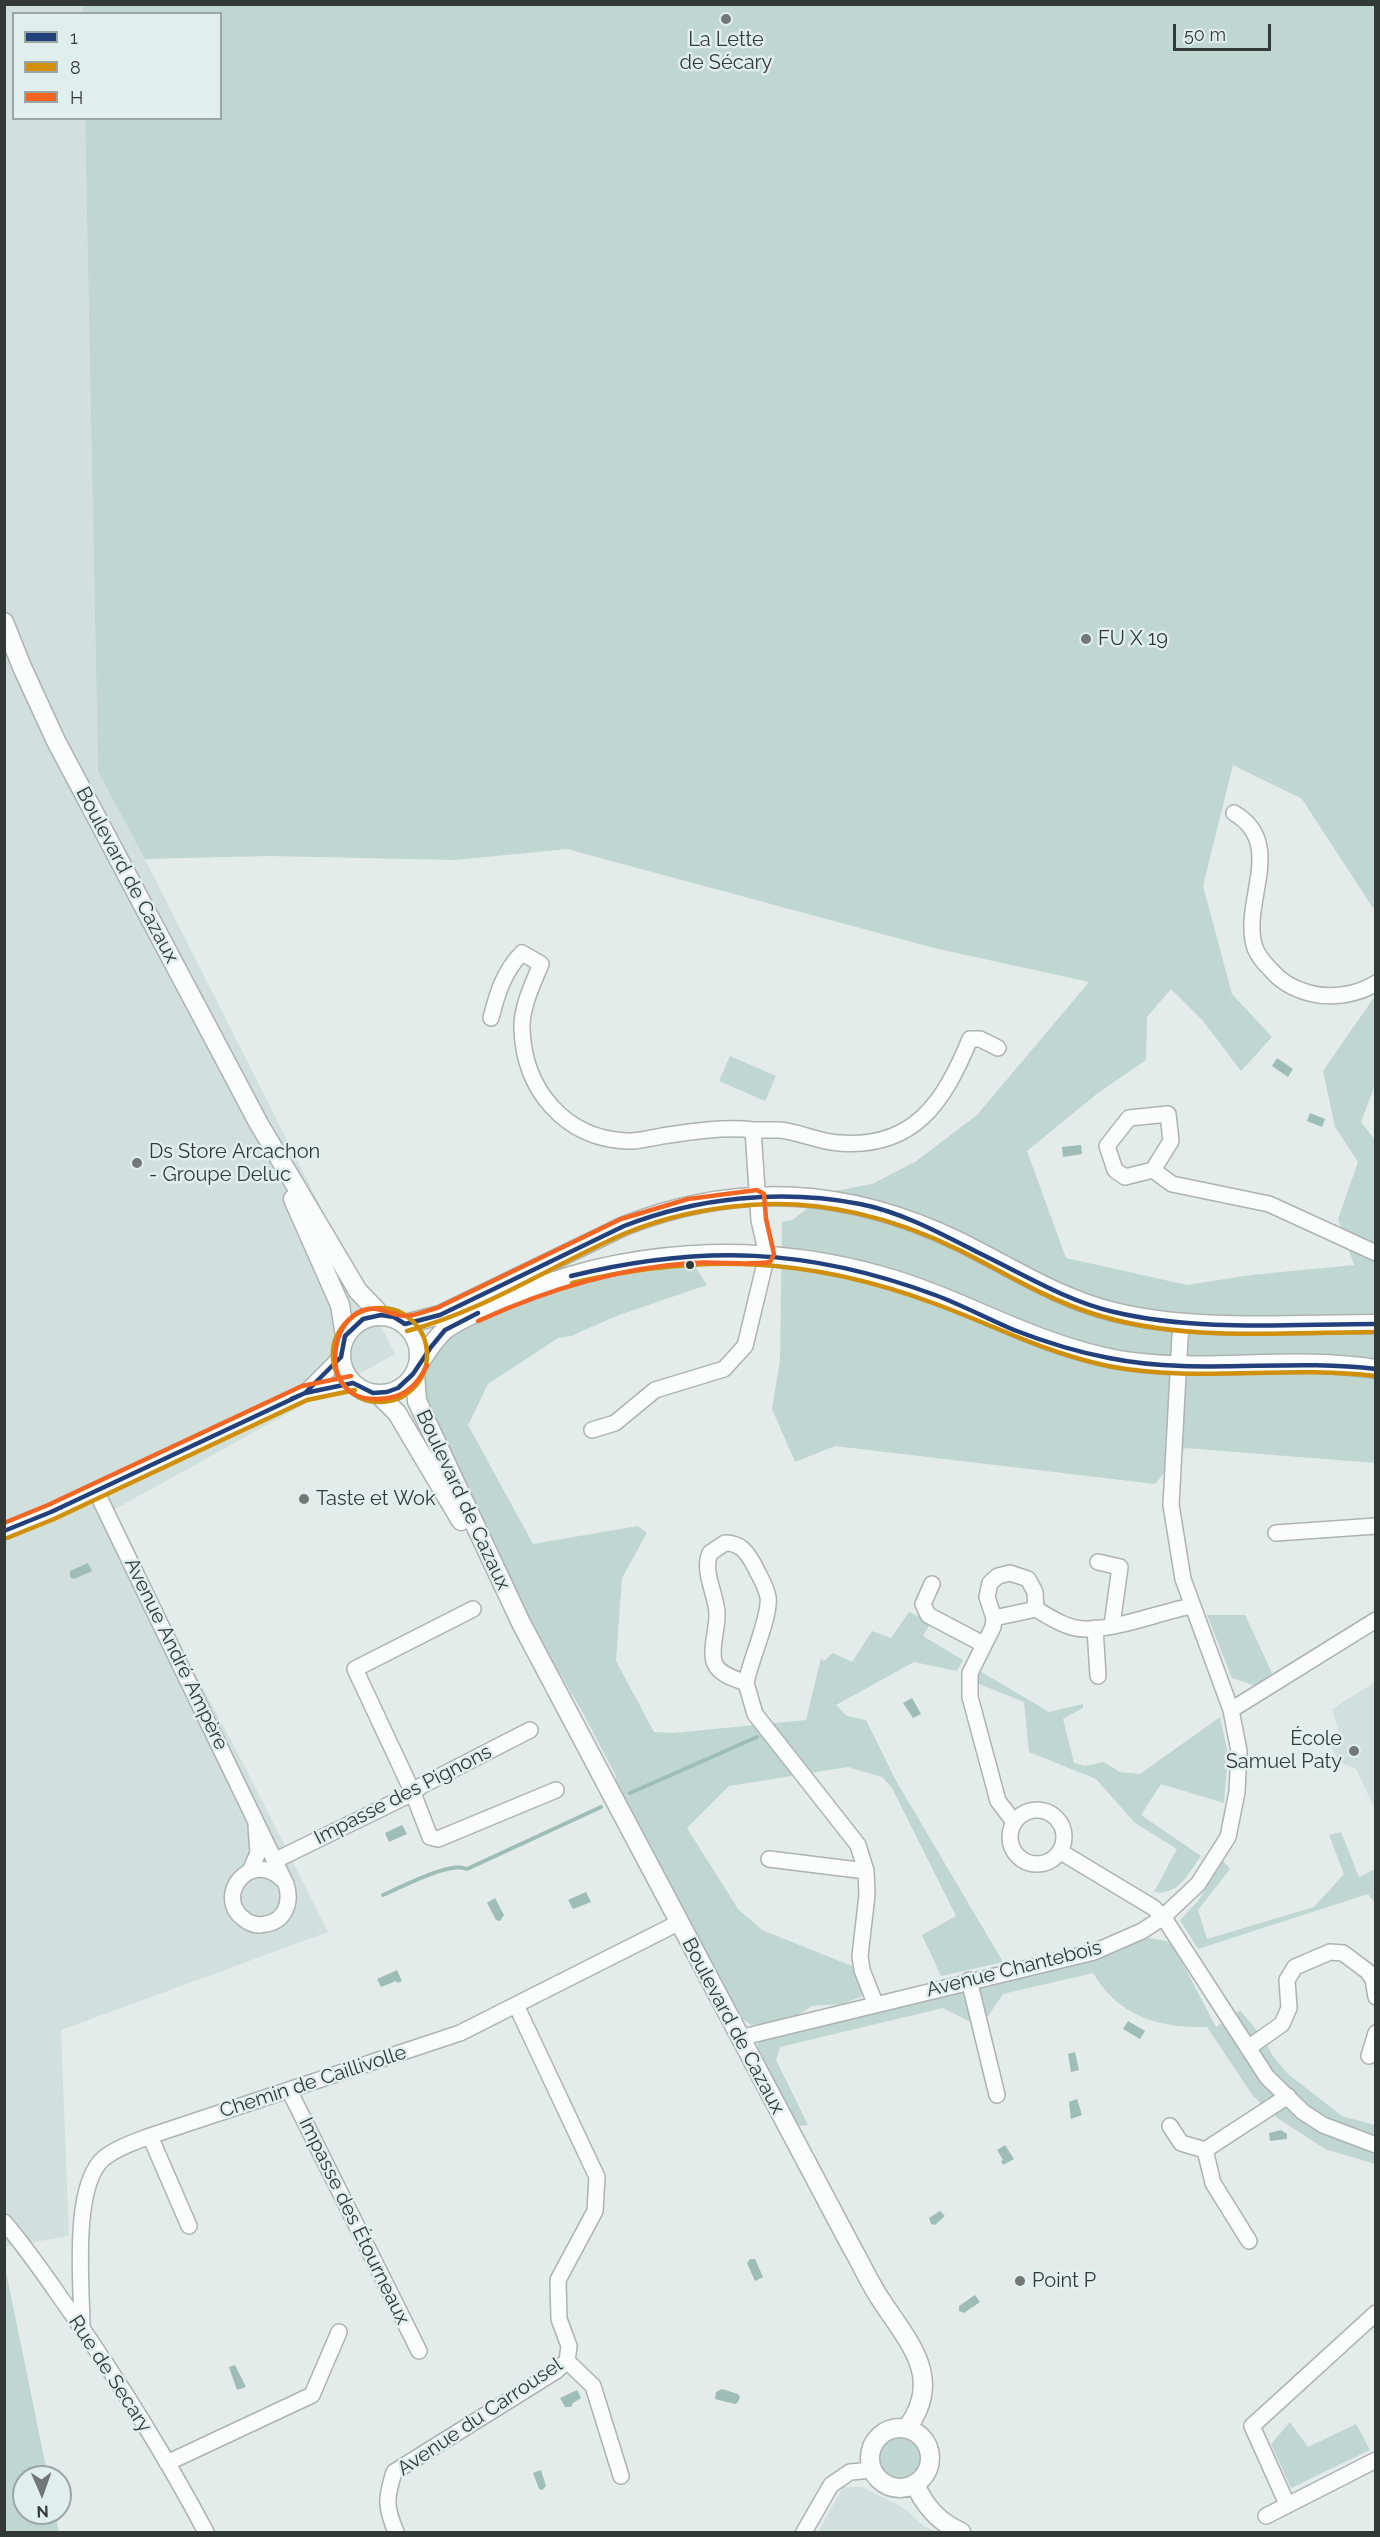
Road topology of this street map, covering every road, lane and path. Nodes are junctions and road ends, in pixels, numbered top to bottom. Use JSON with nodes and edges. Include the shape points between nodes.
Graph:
{"nodes":[{"id":1,"x":4,"y":622,"type":"edge"},
{"id":2,"x":1234,"y":813,"type":"dead end"},
{"id":3,"x":1376,"y":983,"type":"edge"},
{"id":4,"x":491,"y":1018,"type":"dead end"},
{"id":5,"x":998,"y":1048,"type":"dead end"},
{"id":6,"x":259,"y":1124,"type":"junction"},
{"id":7,"x":753,"y":1131,"type":"junction"},
{"id":8,"x":1153,"y":1170,"type":"junction"},
{"id":9,"x":757,"y":1197,"type":"junction"},
{"id":10,"x":1376,"y":1253,"type":"edge"},
{"id":11,"x":767,"y":1255,"type":"junction"},
{"id":12,"x":381,"y":1315,"type":"junction"},
{"id":13,"x":405,"y":1324,"type":"junction"},
{"id":14,"x":1183,"y":1324,"type":"junction"},
{"id":15,"x":1376,"y":1324,"type":"edge"},
{"id":16,"x":345,"y":1336,"type":"junction"},
{"id":17,"x":341,"y":1357,"type":"junction"},
{"id":18,"x":1179,"y":1366,"type":"junction"},
{"id":19,"x":417,"y":1368,"type":"junction"},
{"id":20,"x":1376,"y":1369,"type":"edge"},
{"id":21,"x":353,"y":1383,"type":"junction"},
{"id":22,"x":304,"y":1393,"type":"junction"},
{"id":23,"x":378,"y":1394,"type":"junction"},
{"id":24,"x":592,"y":1430,"type":"dead end"},
{"id":25,"x":96,"y":1491,"type":"junction"},
{"id":26,"x":1376,"y":1526,"type":"edge"},
{"id":27,"x":4,"y":1531,"type":"edge"},
{"id":28,"x":1276,"y":1533,"type":"dead end"},
{"id":29,"x":1098,"y":1562,"type":"dead end"},
{"id":30,"x":932,"y":1584,"type":"dead end"},
{"id":31,"x":1192,"y":1606,"type":"junction"},
{"id":32,"x":473,"y":1609,"type":"dead end"},
{"id":33,"x":1036,"y":1609,"type":"junction"},
{"id":34,"x":994,"y":1618,"type":"junction"},
{"id":35,"x":1376,"y":1620,"type":"edge"},
{"id":36,"x":521,"y":1623,"type":"junction"},
{"id":37,"x":1112,"y":1625,"type":"junction"},
{"id":38,"x":1095,"y":1628,"type":"junction"},
{"id":39,"x":983,"y":1644,"type":"junction"},
{"id":40,"x":1098,"y":1676,"type":"dead end"},
{"id":41,"x":746,"y":1683,"type":"junction"},
{"id":42,"x":1232,"y":1710,"type":"junction"},
{"id":43,"x":530,"y":1731,"type":"dead end"},
{"id":44,"x":556,"y":1790,"type":"dead end"},
{"id":45,"x":412,"y":1793,"type":"junction"},
{"id":46,"x":255,"y":1817,"type":"junction"},
{"id":47,"x":1014,"y":1822,"type":"junction"},
{"id":48,"x":1061,"y":1852,"type":"junction"},
{"id":49,"x":769,"y":1859,"type":"dead end"},
{"id":50,"x":276,"y":1860,"type":"junction"},
{"id":51,"x":250,"y":1871,"type":"junction"},
{"id":52,"x":866,"y":1871,"type":"junction"},
{"id":53,"x":282,"y":1878,"type":"junction"},
{"id":54,"x":1162,"y":1918,"type":"junction"},
{"id":55,"x":678,"y":1923,"type":"junction"},
{"id":56,"x":969,"y":1980,"type":"junction"},
{"id":57,"x":1376,"y":1997,"type":"edge"},
{"id":58,"x":875,"y":2003,"type":"junction"},
{"id":59,"x":516,"y":2005,"type":"junction"},
{"id":60,"x":1376,"y":2033,"type":"edge"},
{"id":61,"x":739,"y":2038,"type":"junction"},
{"id":62,"x":1248,"y":2048,"type":"junction"},
{"id":63,"x":1369,"y":2056,"type":"dead end"},
{"id":64,"x":289,"y":2090,"type":"junction"},
{"id":65,"x":997,"y":2095,"type":"dead end"},
{"id":66,"x":1288,"y":2096,"type":"junction"},
{"id":67,"x":1170,"y":2126,"type":"dead end"},
{"id":68,"x":150,"y":2136,"type":"junction"},
{"id":69,"x":1376,"y":2145,"type":"edge"},
{"id":70,"x":1205,"y":2150,"type":"junction"},
{"id":71,"x":4,"y":2222,"type":"edge"},
{"id":72,"x":189,"y":2226,"type":"dead end"},
{"id":73,"x":1249,"y":2241,"type":"dead end"},
{"id":74,"x":1376,"y":2313,"type":"edge"},
{"id":75,"x":82,"y":2329,"type":"junction"},
{"id":76,"x":339,"y":2332,"type":"dead end"},
{"id":77,"x":419,"y":2351,"type":"dead end"},
{"id":78,"x":567,"y":2361,"type":"junction"},
{"id":79,"x":907,"y":2428,"type":"junction"},
{"id":80,"x":1376,"y":2460,"type":"edge"},
{"id":81,"x":166,"y":2463,"type":"junction"},
{"id":82,"x":873,"y":2470,"type":"junction"},
{"id":83,"x":621,"y":2476,"type":"dead end"},
{"id":84,"x":915,"y":2484,"type":"junction"},
{"id":85,"x":1287,"y":2504,"type":"junction"},
{"id":86,"x":1266,"y":2516,"type":"dead end"},
{"id":87,"x":206,"y":2532,"type":"edge"},
{"id":88,"x":396,"y":2532,"type":"edge"},
{"id":89,"x":804,"y":2532,"type":"edge"},
{"id":90,"x":961,"y":2532,"type":"edge"}],
"edges":[{"from":1,"to":6,"type":"main road","name":"Boulevard de Cazaux","via":[[56,741]]},
{"from":2,"to":3,"type":"street","via":[[1247,820],[1258,844],[1261,865],[1252,921],[1255,948],[1263,961],[1278,978],[1295,988],[1324,996],[1366,990]]},
{"from":4,"to":7,"type":"street","via":[[499,987],[522,953],[541,964],[522,1028],[526,1055],[531,1074],[556,1114],[580,1129],[628,1142],[697,1131]]},
{"from":5,"to":7,"type":"street","via":[[980,1039],[970,1039],[941,1098],[927,1114],[893,1137],[870,1144],[836,1143],[781,1130]]},
{"from":6,"to":12,"type":"main road","name":"Boulevard de Cazaux","via":[[358,1292]]},
{"from":6,"to":16,"type":"main road","name":"Boulevard de Cazaux","via":[[340,1305]]},
{"from":7,"to":9,"type":"street"},
{"from":8,"to":8,"type":"street","via":[[1125,1177],[1115,1170],[1107,1146],[1129,1118],[1168,1114],[1171,1141]]},
{"from":8,"to":10,"type":"street","via":[[1172,1184],[1269,1204]]},
{"from":9,"to":11,"type":"street"},
{"from":9,"to":13,"type":"main road","via":[[704,1202],[650,1216],[441,1315]]},
{"from":9,"to":14,"type":"main road","via":[[861,1204],[917,1222],[1082,1303],[1153,1321]]},
{"from":11,"to":18,"type":"main road","via":[[885,1277],[1038,1339],[1081,1352]]},
{"from":11,"to":19,"type":"main road","via":[[666,1256],[622,1263],[528,1290],[445,1330]]},
{"from":11,"to":24,"type":"street","via":[[745,1346],[736,1357],[711,1374],[655,1390],[615,1423]]},
{"from":12,"to":13,"type":"main road"},
{"from":12,"to":16,"type":"main road","via":[[363,1319]]},
{"from":13,"to":19,"type":"main road","via":[[418,1341]]},
{"from":14,"to":15,"type":"main road"},
{"from":14,"to":18,"type":"street","name":"Avenue Chantebois"},
{"from":16,"to":17,"type":"main road"},
{"from":17,"to":21,"type":"main road"},
{"from":17,"to":22,"type":"street"},
{"from":18,"to":20,"type":"main road","via":[[1313,1364]]},
{"from":18,"to":31,"type":"street","name":"Avenue Chantebois","via":[[1171,1505],[1183,1579]]},
{"from":19,"to":23,"type":"main road","via":[[400,1389]]},
{"from":19,"to":36,"type":"main road","name":"Boulevard de Cazaux","via":[[417,1401]]},
{"from":21,"to":22,"type":"street"},
{"from":21,"to":23,"type":"main road"},
{"from":22,"to":25,"type":"street"},
{"from":23,"to":36,"type":"main road","name":"Boulevard de Cazaux","via":[[397,1413]]},
{"from":25,"to":27,"type":"street"},
{"from":25,"to":46,"type":"street","name":"Avenue André Ampère"},
{"from":26,"to":28,"type":"street"},
{"from":29,"to":37,"type":"street","via":[[1120,1567]]},
{"from":30,"to":39,"type":"street","via":[[923,1604],[928,1615]]},
{"from":31,"to":37,"type":"street"},
{"from":31,"to":42,"type":"street","name":"Avenue Chantebois"},
{"from":32,"to":45,"type":"street","via":[[355,1669]]},
{"from":33,"to":34,"type":"street"},
{"from":33,"to":34,"type":"street","via":[[1035,1592],[1028,1579],[1010,1573],[990,1583],[987,1597]]},
{"from":33,"to":38,"type":"street","via":[[1059,1623],[1086,1630]]},
{"from":34,"to":39,"type":"street"},
{"from":35,"to":42,"type":"street"},
{"from":36,"to":55,"type":"main road","name":"Boulevard de Cazaux"},
{"from":37,"to":38,"type":"street"},
{"from":38,"to":40,"type":"street"},
{"from":39,"to":47,"type":"street","via":[[970,1673],[970,1697],[998,1802]]},
{"from":41,"to":41,"type":"street","via":[[718,1670],[713,1658],[717,1611],[707,1565],[710,1553],[725,1543],[746,1550],[769,1599]]},
{"from":41,"to":52,"type":"street","via":[[755,1714],[854,1838]]},
{"from":42,"to":54,"type":"street","name":"Avenue Chantebois","via":[[1239,1751],[1237,1792],[1228,1837],[1198,1884]]},
{"from":43,"to":45,"type":"street","name":"Impasse des Pignons"},
{"from":44,"to":45,"type":"street","via":[[438,1839],[430,1837]]},
{"from":45,"to":50,"type":"street","name":"Impasse des Pignons"},
{"from":46,"to":50,"type":"street","name":"Avenue André Ampère"},
{"from":46,"to":51,"type":"street","name":"Avenue André Ampère","via":[[258,1853]]},
{"from":47,"to":48,"type":"street","via":[[1029,1811],[1039,1810],[1056,1817],[1065,1834]]},
{"from":47,"to":48,"type":"street","via":[[1012,1849],[1025,1862],[1042,1864]]},
{"from":48,"to":54,"type":"street","via":[[1154,1908]]},
{"from":49,"to":52,"type":"street"},
{"from":50,"to":53,"type":"street","name":"Avenue André Ampère"},
{"from":51,"to":53,"type":"street","via":[[264,1869]]},
{"from":51,"to":53,"type":"street","name":"Avenue André Ampère","via":[[238,1880],[232,1895],[240,1916],[254,1924],[274,1922],[285,1912],[289,1898]]},
{"from":52,"to":58,"type":"street","via":[[860,1956]]},
{"from":54,"to":56,"type":"street","name":"Avenue Chantebois","via":[[1094,1952]]},
{"from":54,"to":62,"type":"street"},
{"from":55,"to":59,"type":"street","name":"Chemin de Caillivolle"},
{"from":55,"to":61,"type":"main road","name":"Boulevard de Cazaux"},
{"from":56,"to":58,"type":"street","name":"Avenue Chantebois"},
{"from":56,"to":65,"type":"street"},
{"from":57,"to":62,"type":"street","via":[[1373,1979],[1367,1971],[1343,1953],[1330,1952],[1295,1967],[1287,1980],[1289,2008],[1282,2024]]},
{"from":58,"to":61,"type":"street","name":"Avenue Chantebois"},
{"from":59,"to":64,"type":"street","name":"Chemin de Caillivolle","via":[[460,2033]]},
{"from":59,"to":78,"type":"street","name":"Avenue du Carrousel","via":[[597,2178],[595,2211],[558,2280],[559,2319],[569,2346]]},
{"from":60,"to":63,"type":"street"},
{"from":61,"to":79,"type":"main road","name":"Boulevard de Cazaux","via":[[879,2296],[915,2353],[922,2370],[923,2389],[920,2411]]},
{"from":62,"to":66,"type":"street","via":[[1267,2077]]},
{"from":64,"to":68,"type":"street","name":"Chemin de Caillivolle"},
{"from":64,"to":77,"type":"street","name":"Impasse des Étourneaux"},
{"from":66,"to":69,"type":"street","via":[[1323,2125]]},
{"from":66,"to":70,"type":"street"},
{"from":67,"to":70,"type":"street","via":[[1181,2143]]},
{"from":68,"to":72,"type":"street"},
{"from":68,"to":75,"type":"street","name":"Chemin de Caillivolle","via":[[103,2159],[89,2182],[81,2215]]},
{"from":70,"to":73,"type":"street","via":[[1213,2183]]},
{"from":71,"to":75,"type":"street","name":"Rue de Secary"},
{"from":74,"to":85,"type":"street","via":[[1252,2426]]},
{"from":75,"to":81,"type":"street","name":"Rue de Secary","via":[[118,2380]]},
{"from":76,"to":81,"type":"street","via":[[312,2395]]},
{"from":78,"to":83,"type":"street","via":[[593,2386]]},
{"from":78,"to":88,"type":"street","name":"Avenue du Carrousel","via":[[394,2472],[386,2497]]},
{"from":79,"to":82,"type":"main road","via":[[889,2429],[875,2440],[870,2456]]},
{"from":79,"to":84,"type":"main road","via":[[922,2436],[930,2451],[926,2474]]},
{"from":80,"to":85,"type":"street"},
{"from":81,"to":87,"type":"street","name":"Rue de Secary"},
{"from":82,"to":84,"type":"main road","via":[[883,2483],[891,2486]]},
{"from":82,"to":89,"type":"street","via":[[850,2472],[831,2485]]},
{"from":84,"to":90,"type":"main road","via":[[924,2505],[949,2527]]},
{"from":85,"to":86,"type":"street"}]}
